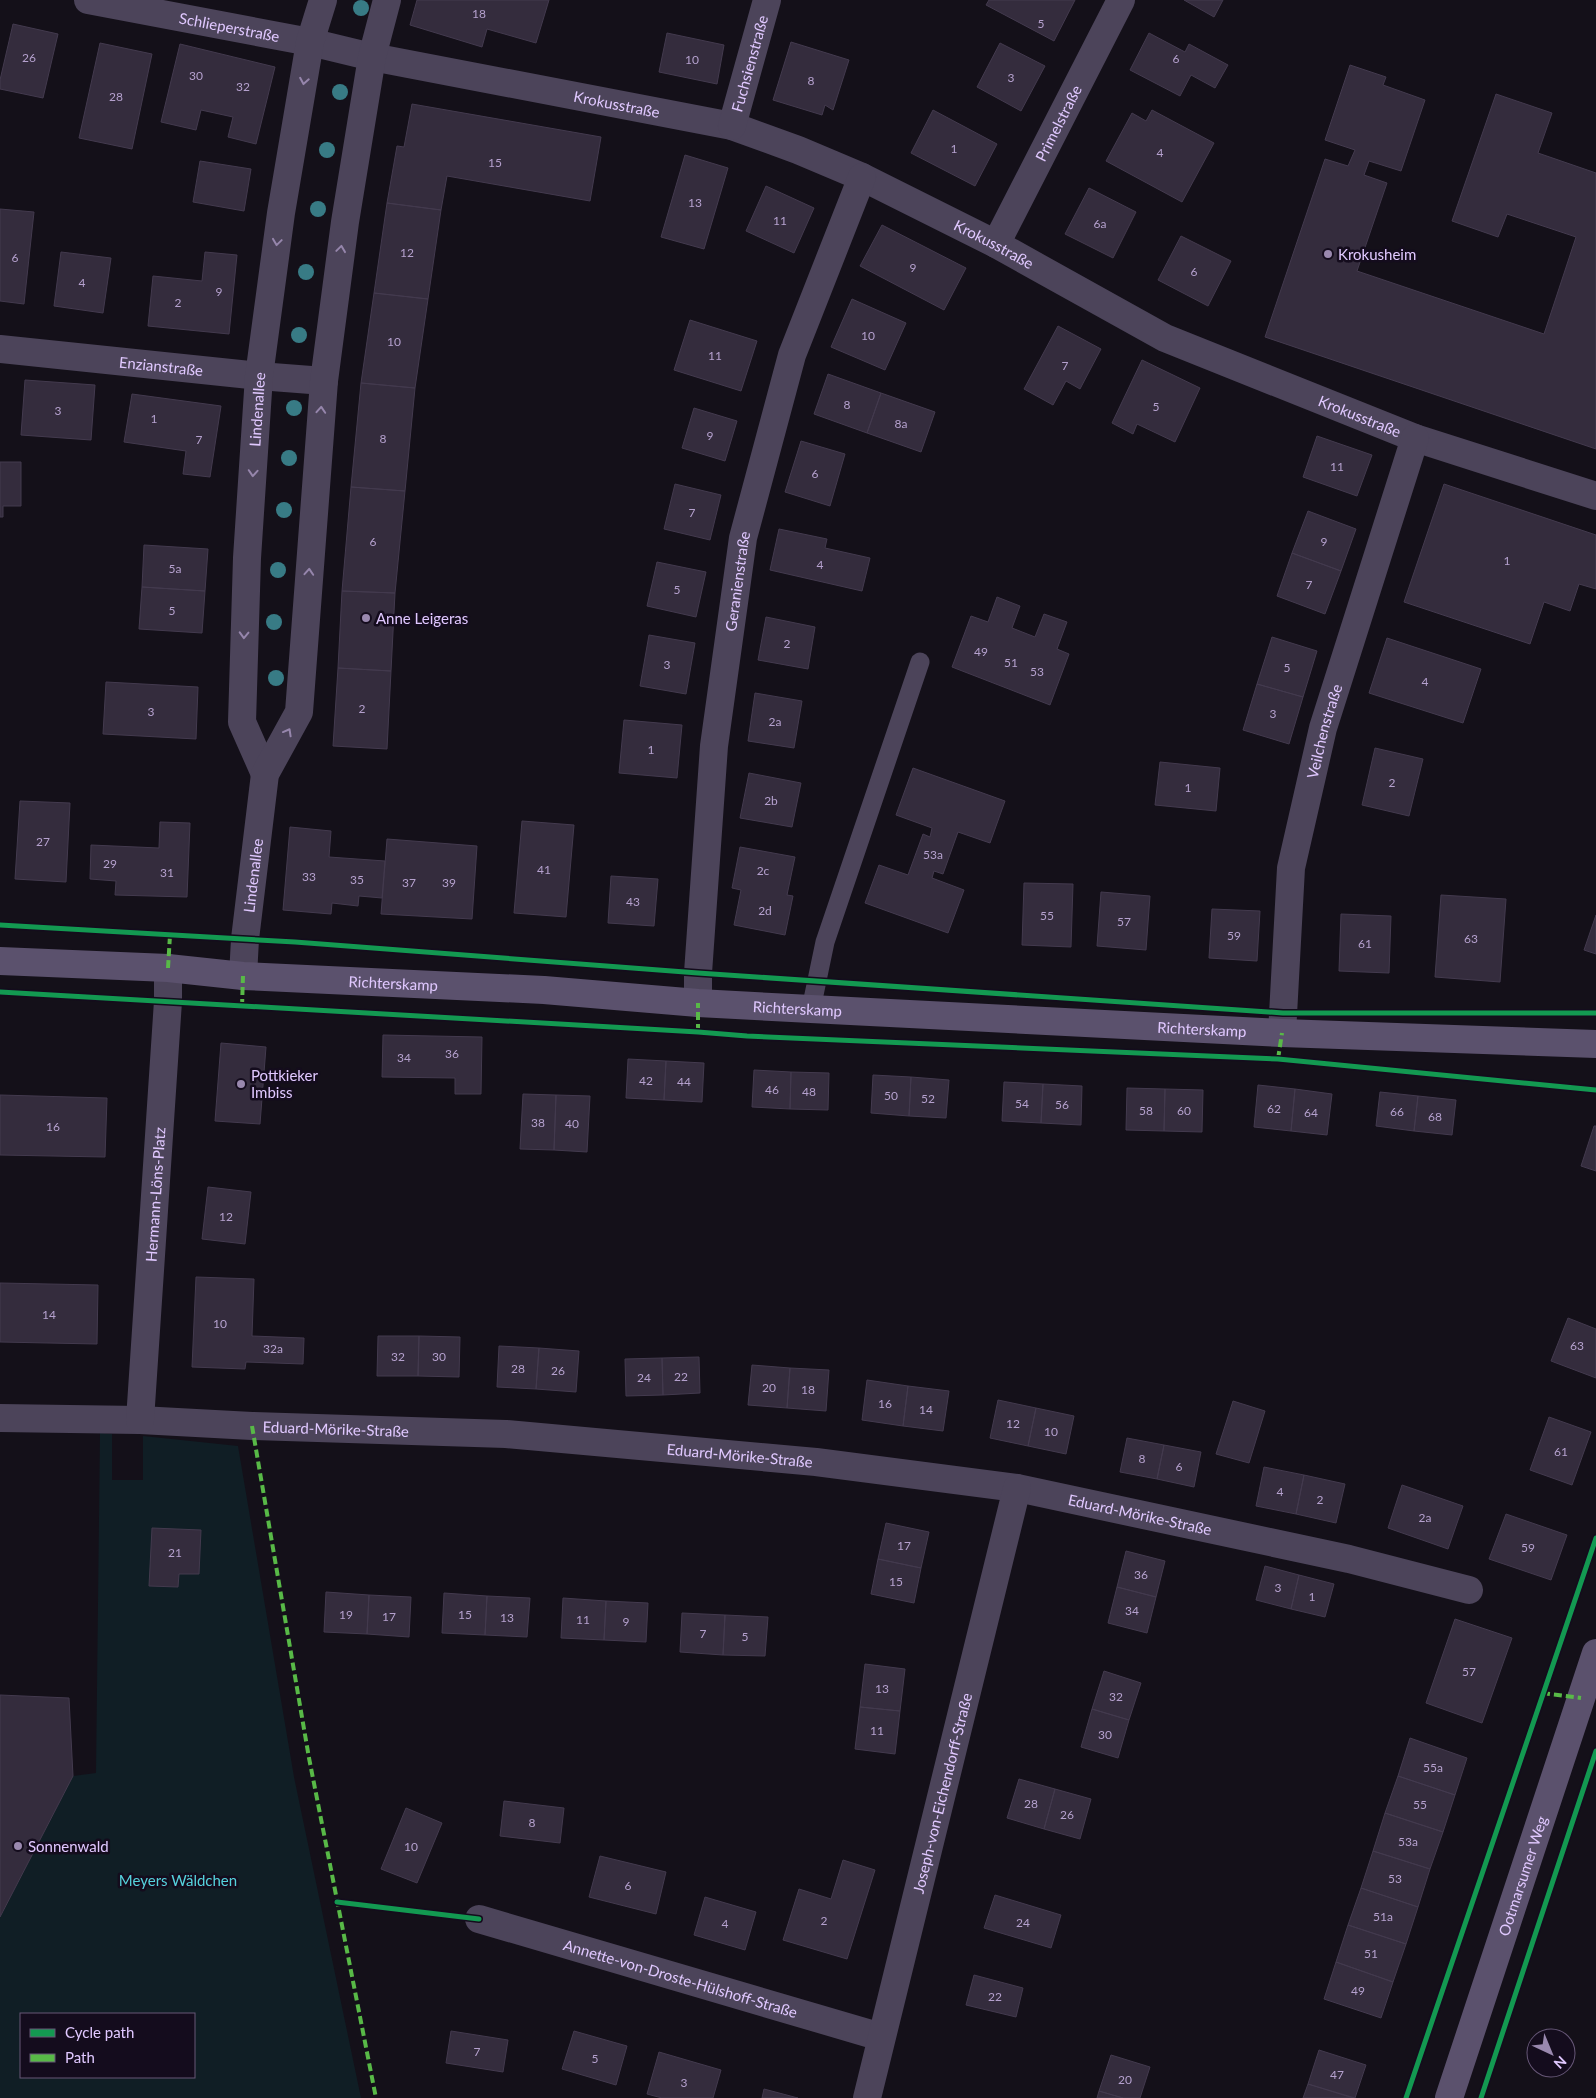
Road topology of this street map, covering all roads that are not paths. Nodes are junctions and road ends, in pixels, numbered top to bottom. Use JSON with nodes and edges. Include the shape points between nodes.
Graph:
{"nodes":[{"id":1,"x":88,"y":0,"type":"edge"},
{"id":2,"x":323,"y":0,"type":"edge"},
{"id":3,"x":387,"y":0,"type":"edge"},
{"id":4,"x":767,"y":0,"type":"edge"},
{"id":5,"x":1120,"y":0,"type":"edge"},
{"id":6,"x":310,"y":42,"type":"junction"},
{"id":7,"x":372,"y":57,"type":"junction"},
{"id":8,"x":732,"y":126,"type":"junction"},
{"id":9,"x":862,"y":177,"type":"junction"},
{"id":10,"x":996,"y":244,"type":"junction"},
{"id":11,"x":0,"y":349,"type":"edge"},
{"id":12,"x":259,"y":376,"type":"junction"},
{"id":13,"x":324,"y":380,"type":"junction"},
{"id":14,"x":1416,"y":438,"type":"junction"},
{"id":15,"x":1596,"y":496,"type":"edge"},
{"id":16,"x":920,"y":662,"type":"dead end"},
{"id":17,"x":265,"y":774,"type":"junction"},
{"id":18,"x":0,"y":961,"type":"edge"},
{"id":19,"x":168,"y":968,"type":"junction"},
{"id":20,"x":243,"y":976,"type":"junction"},
{"id":21,"x":698,"y":1003,"type":"junction"},
{"id":22,"x":811,"y":1009,"type":"junction"},
{"id":23,"x":1282,"y":1033,"type":"junction"},
{"id":24,"x":1596,"y":1044,"type":"edge"},
{"id":25,"x":0,"y":1418,"type":"edge"},
{"id":26,"x":140,"y":1420,"type":"junction"},
{"id":27,"x":1017,"y":1488,"type":"junction"},
{"id":28,"x":1469,"y":1590,"type":"dead end"},
{"id":29,"x":1596,"y":1653,"type":"edge"},
{"id":30,"x":1589,"y":1699,"type":"edge"},
{"id":31,"x":479,"y":1920,"type":"dead end"},
{"id":32,"x":881,"y":2037,"type":"junction"},
{"id":33,"x":867,"y":2098,"type":"edge"},
{"id":34,"x":1449,"y":2098,"type":"edge"}],
"edges":[{"from":1,"to":6,"type":"street","name":"Schlieperstraße"},
{"from":2,"to":6,"type":"street","name":"Lindenallee"},
{"from":3,"to":7,"type":"street","name":"Lindenallee"},
{"from":4,"to":8,"type":"street","name":"Fuchsienstraße"},
{"from":5,"to":10,"type":"street","name":"Primelstraße"},
{"from":6,"to":7,"type":"street"},
{"from":6,"to":12,"type":"street","name":"Lindenallee","one_way":true,"via":[[281,213]]},
{"from":7,"to":8,"type":"street","name":"Krokusstraße"},
{"from":13,"to":7,"type":"street","name":"Lindenallee","one_way":true},
{"from":8,"to":9,"type":"street","name":"Krokusstraße"},
{"from":9,"to":10,"type":"street","name":"Krokusstraße"},
{"from":9,"to":21,"type":"street","name":"Geranienstraße","via":[[792,355],[743,538],[714,746]]},
{"from":10,"to":14,"type":"street","name":"Krokusstraße","via":[[1165,338]]},
{"from":11,"to":12,"type":"street","name":"Enzianstraße"},
{"from":12,"to":13,"type":"street","name":"Enzianstraße"},
{"from":12,"to":17,"type":"street","name":"Lindenallee","one_way":true,"via":[[247,558],[242,722]]},
{"from":17,"to":13,"type":"street","name":"Lindenallee","one_way":true,"via":[[299,712]]},
{"from":14,"to":15,"type":"street","name":"Krokusstraße"},
{"from":14,"to":23,"type":"street","name":"Veilchenstraße","via":[[1323,728],[1291,868]]},
{"from":16,"to":22,"type":"lane","via":[[825,942]]},
{"from":17,"to":20,"type":"street","name":"Lindenallee"},
{"from":18,"to":19,"type":"street","name":"Richterskamp"},
{"from":19,"to":20,"type":"street","name":"Richterskamp"},
{"from":19,"to":26,"type":"street","name":"Hermann-Löns-Platz"},
{"from":20,"to":21,"type":"street","name":"Richterskamp","via":[[544,990]]},
{"from":21,"to":22,"type":"street","name":"Richterskamp"},
{"from":22,"to":23,"type":"street","name":"Richterskamp"},
{"from":23,"to":24,"type":"street","name":"Richterskamp"},
{"from":25,"to":26,"type":"street","name":"Eduard-Mörike-Straße"},
{"from":26,"to":27,"type":"street","name":"Eduard-Mörike-Straße","via":[[506,1434],[816,1462]]},
{"from":27,"to":28,"type":"street","name":"Eduard-Mörike-Straße","via":[[1349,1559]]},
{"from":27,"to":32,"type":"street","name":"Joseph-von-Eichendorff-Straße"},
{"from":29,"to":30,"type":"street","name":"Ootmarsumer Weg"},
{"from":30,"to":34,"type":"street","name":"Ootmarsumer Weg"},
{"from":31,"to":32,"type":"street","name":"Annette-von-Droste-Hülshoff-Straße"},
{"from":32,"to":33,"type":"street","name":"Joseph-von-Eichendorff-Straße"}]}
